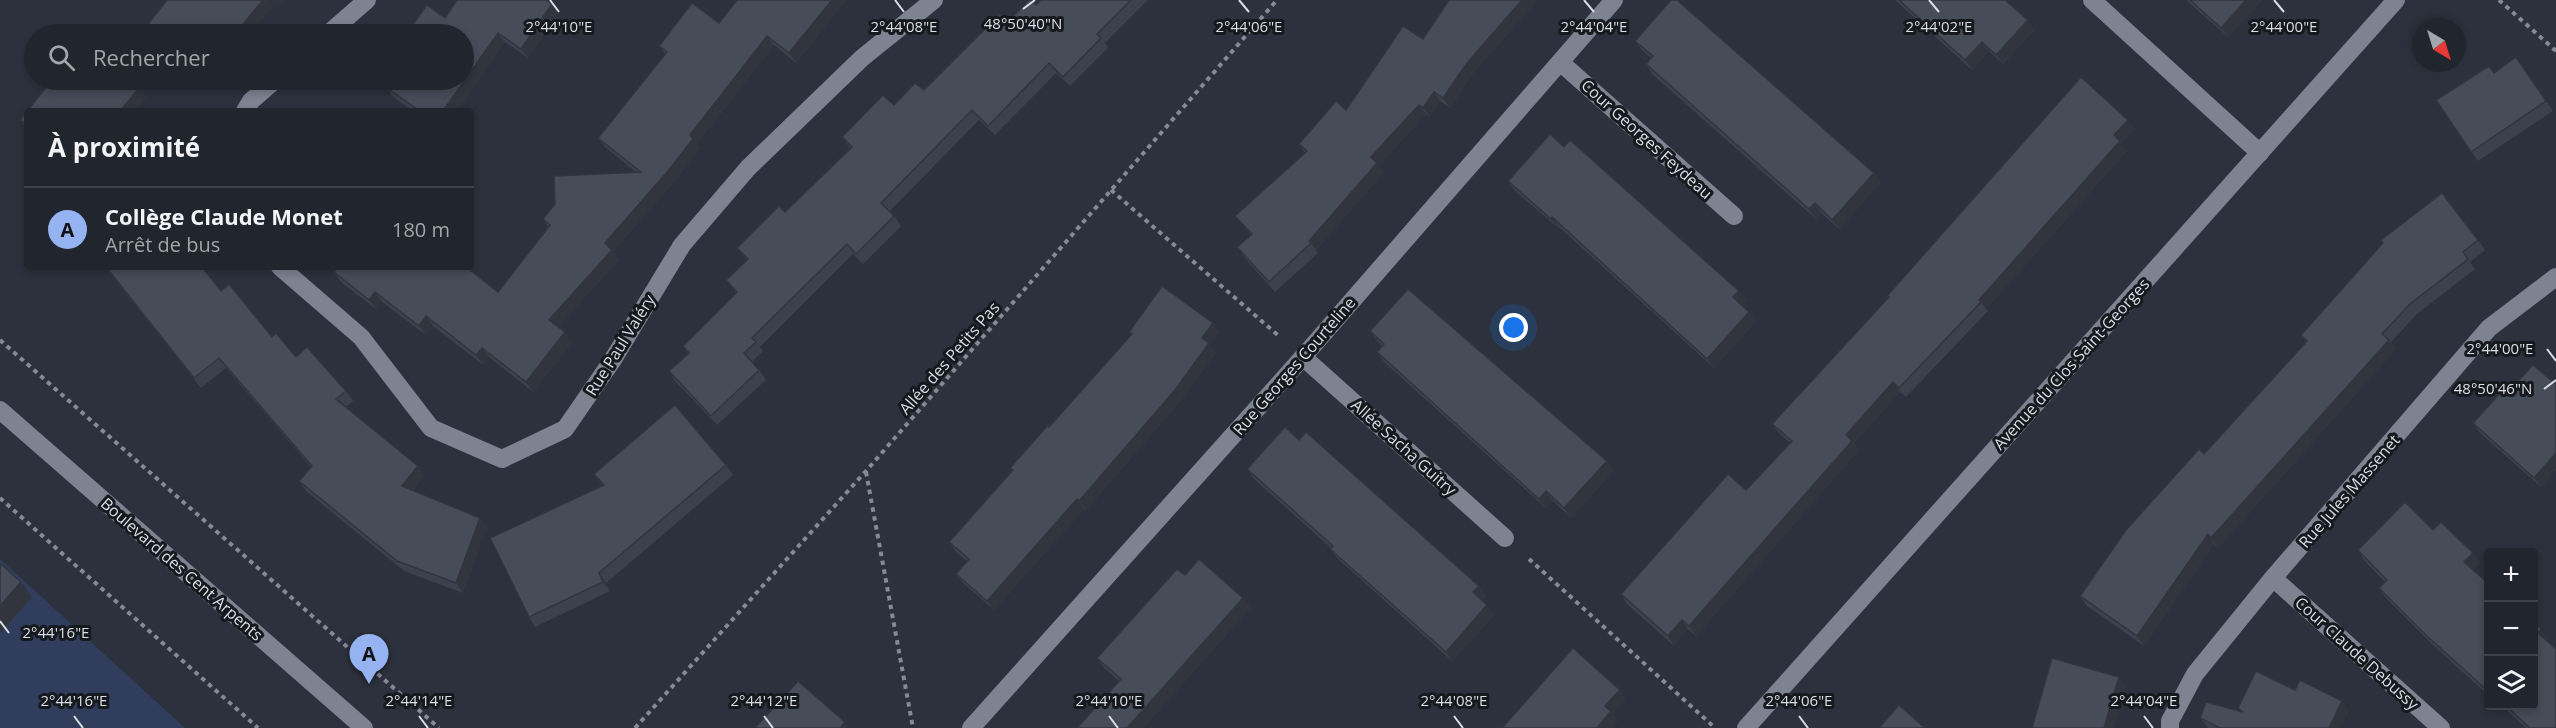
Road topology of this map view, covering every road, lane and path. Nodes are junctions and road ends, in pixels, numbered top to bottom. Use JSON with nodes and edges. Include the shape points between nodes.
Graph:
{"nodes":[{"id":1,"x":367,"y":0,"type":"edge"},
{"id":2,"x":934,"y":0,"type":"edge"},
{"id":3,"x":1277,"y":0,"type":"edge"},
{"id":4,"x":1614,"y":0,"type":"edge"},
{"id":5,"x":2092,"y":0,"type":"edge"},
{"id":6,"x":2396,"y":0,"type":"edge"},
{"id":7,"x":2499,"y":0,"type":"edge"},
{"id":8,"x":339,"y":24,"type":"edge"},
{"id":9,"x":2556,"y":51,"type":"edge"},
{"id":10,"x":1560,"y":62,"type":"junction"},
{"id":11,"x":264,"y":90,"type":"edge"},
{"id":12,"x":247,"y":108,"type":"edge"},
{"id":13,"x":2260,"y":153,"type":"junction"},
{"id":14,"x":1111,"y":190,"type":"junction"},
{"id":15,"x":1734,"y":216,"type":"dead end"},
{"id":16,"x":283,"y":270,"type":"edge"},
{"id":17,"x":2556,"y":277,"type":"edge"},
{"id":18,"x":0,"y":340,"type":"edge"},
{"id":19,"x":1303,"y":357,"type":"junction"},
{"id":20,"x":0,"y":410,"type":"edge"},
{"id":21,"x":866,"y":471,"type":"junction"},
{"id":22,"x":0,"y":498,"type":"edge"},
{"id":23,"x":1505,"y":538,"type":"joint"},
{"id":24,"x":2273,"y":578,"type":"junction"},
{"id":25,"x":258,"y":728,"type":"edge"},
{"id":26,"x":364,"y":728,"type":"edge"},
{"id":27,"x":439,"y":728,"type":"edge"},
{"id":28,"x":635,"y":728,"type":"edge"},
{"id":29,"x":913,"y":728,"type":"edge"},
{"id":30,"x":971,"y":728,"type":"edge"},
{"id":31,"x":1715,"y":728,"type":"edge"},
{"id":32,"x":1746,"y":728,"type":"edge"},
{"id":33,"x":2170,"y":728,"type":"edge"},
{"id":34,"x":2441,"y":728,"type":"edge"}],
"edges":[{"from":1,"to":8,"type":"street"},
{"from":2,"to":16,"type":"street","name":"Rue Paul Valéry","via":[[862,58],[748,168],[682,245],[612,361],[565,429],[502,459],[431,428],[361,337]]},
{"from":3,"to":14,"type":"path","name":"Allée des Petits Pas"},
{"from":4,"to":10,"type":"street","name":"Rue Georges Courteline"},
{"from":5,"to":13,"type":"street"},
{"from":6,"to":13,"type":"street","name":"Avenue du Clos Saint-Georges"},
{"from":7,"to":9,"type":"path"},
{"from":10,"to":15,"type":"street","name":"Cour Georges Feydeau"},
{"from":10,"to":19,"type":"street","name":"Rue Georges Courteline"},
{"from":11,"to":12,"type":"street"},
{"from":13,"to":32,"type":"street","name":"Avenue du Clos Saint-Georges"},
{"from":14,"to":19,"type":"path"},
{"from":14,"to":21,"type":"path","name":"Allée des Petits Pas"},
{"from":17,"to":24,"type":"street","name":"Rue Jules Massenet","via":[[2489,328]]},
{"from":18,"to":27,"type":"path"},
{"from":19,"to":23,"type":"street","name":"Allée Sacha Guitry"},
{"from":19,"to":30,"type":"street","name":"Rue Georges Courteline"},
{"from":20,"to":26,"type":"street","name":"Boulevard des Cent Arpents"},
{"from":21,"to":28,"type":"path","name":"Allée des Petits Pas"},
{"from":21,"to":29,"type":"path"},
{"from":22,"to":25,"type":"path"},
{"from":23,"to":31,"type":"path"},
{"from":24,"to":33,"type":"street","name":"Rue Jules Massenet","via":[[2194,674]]},
{"from":24,"to":34,"type":"street","name":"Cour Claude Debussy"}]}
